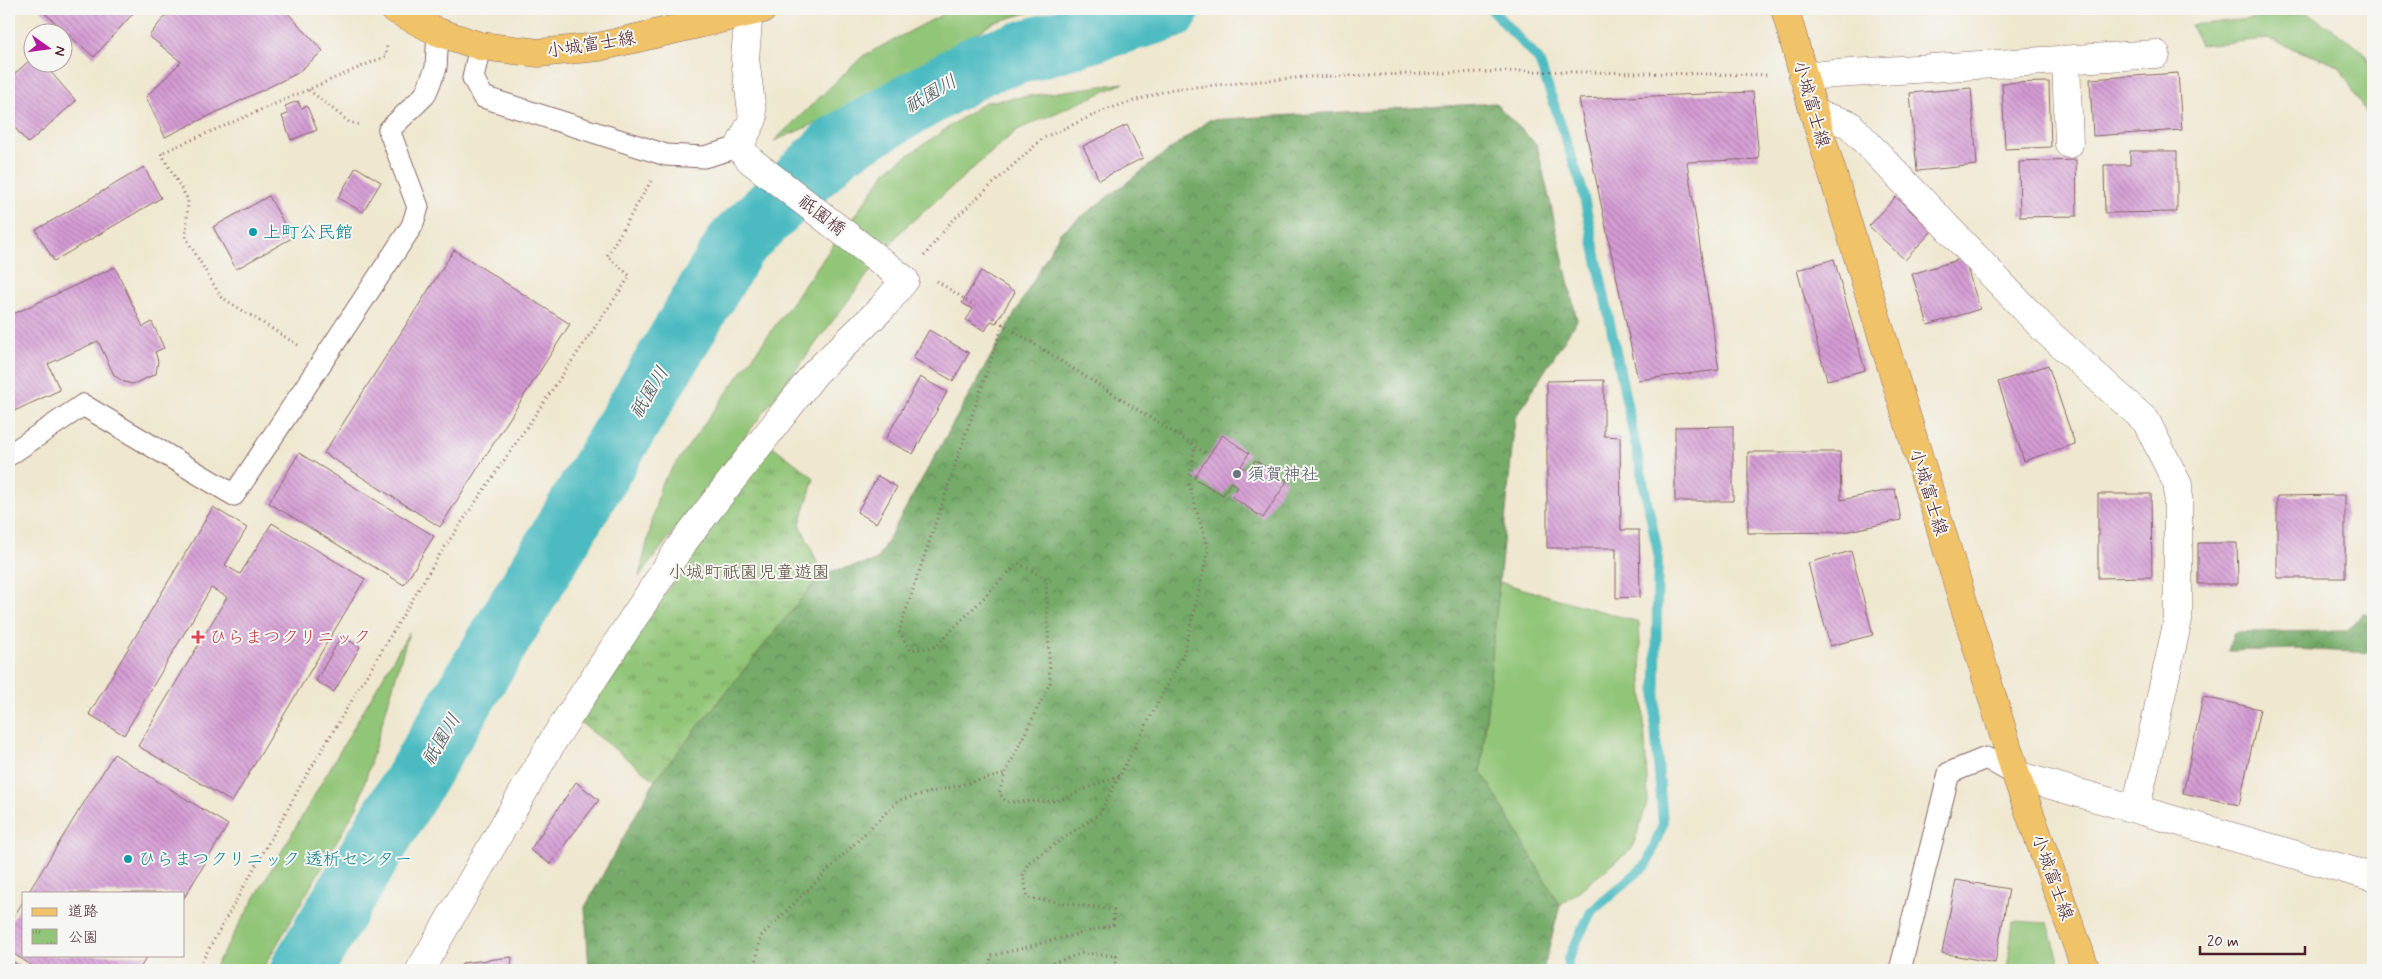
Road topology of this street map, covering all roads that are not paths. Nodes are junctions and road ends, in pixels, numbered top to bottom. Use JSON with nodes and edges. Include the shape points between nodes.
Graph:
{"nodes":[{"id":1,"x":394,"y":9,"type":"edge"},
{"id":2,"x":1785,"y":9,"type":"edge"},
{"id":3,"x":754,"y":10,"type":"edge"},
{"id":4,"x":438,"y":32,"type":"junction"},
{"id":5,"x":480,"y":46,"type":"junction"},
{"id":6,"x":2156,"y":54,"type":"dead end"},
{"id":7,"x":2066,"y":60,"type":"junction"},
{"id":8,"x":1804,"y":76,"type":"junction"},
{"id":9,"x":1814,"y":113,"type":"junction"},
{"id":10,"x":2070,"y":144,"type":"dead end"},
{"id":11,"x":744,"y":153,"type":"junction"},
{"id":12,"x":9,"y":455,"type":"edge"},
{"id":13,"x":2016,"y":775,"type":"junction"},
{"id":14,"x":2136,"y":808,"type":"junction"},
{"id":15,"x":2373,"y":877,"type":"edge"},
{"id":16,"x":420,"y":970,"type":"edge"},
{"id":17,"x":1900,"y":970,"type":"edge"},
{"id":18,"x":2086,"y":970,"type":"edge"}],
"edges":[{"from":1,"to":4,"type":"main road","name":"小城富士線"},
{"from":2,"to":8,"type":"main road","name":"小城富士線"},
{"from":3,"to":5,"type":"main road","name":"小城富士線","via":[[598,47],[539,53]]},
{"from":3,"to":11,"type":"street","via":[[745,59],[753,119]]},
{"from":4,"to":5,"type":"main road","name":"小城富士線"},
{"from":4,"to":12,"type":"lane","via":[[436,68],[425,95],[389,130],[418,207],[412,226],[234,495],[83,405]]},
{"from":5,"to":11,"type":"lane","via":[[473,78],[483,97],[666,155],[704,157]]},
{"from":6,"to":7,"type":"street"},
{"from":7,"to":8,"type":"street"},
{"from":7,"to":10,"type":"street"},
{"from":8,"to":9,"type":"main road","name":"小城富士線"},
{"from":9,"to":13,"type":"main road","name":"小城富士線"},
{"from":9,"to":14,"type":"street","via":[[1849,124],[2044,329],[2146,421],[2178,484],[2178,620]]},
{"from":11,"to":16,"type":"street","name":"祇園橋","via":[[900,275],[882,308],[815,373],[682,544],[554,739]]},
{"from":13,"to":14,"type":"street"},
{"from":13,"to":17,"type":"lane","via":[[1986,758],[1949,773]]},
{"from":13,"to":18,"type":"main road","name":"小城富士線"},
{"from":14,"to":15,"type":"street"}]}
